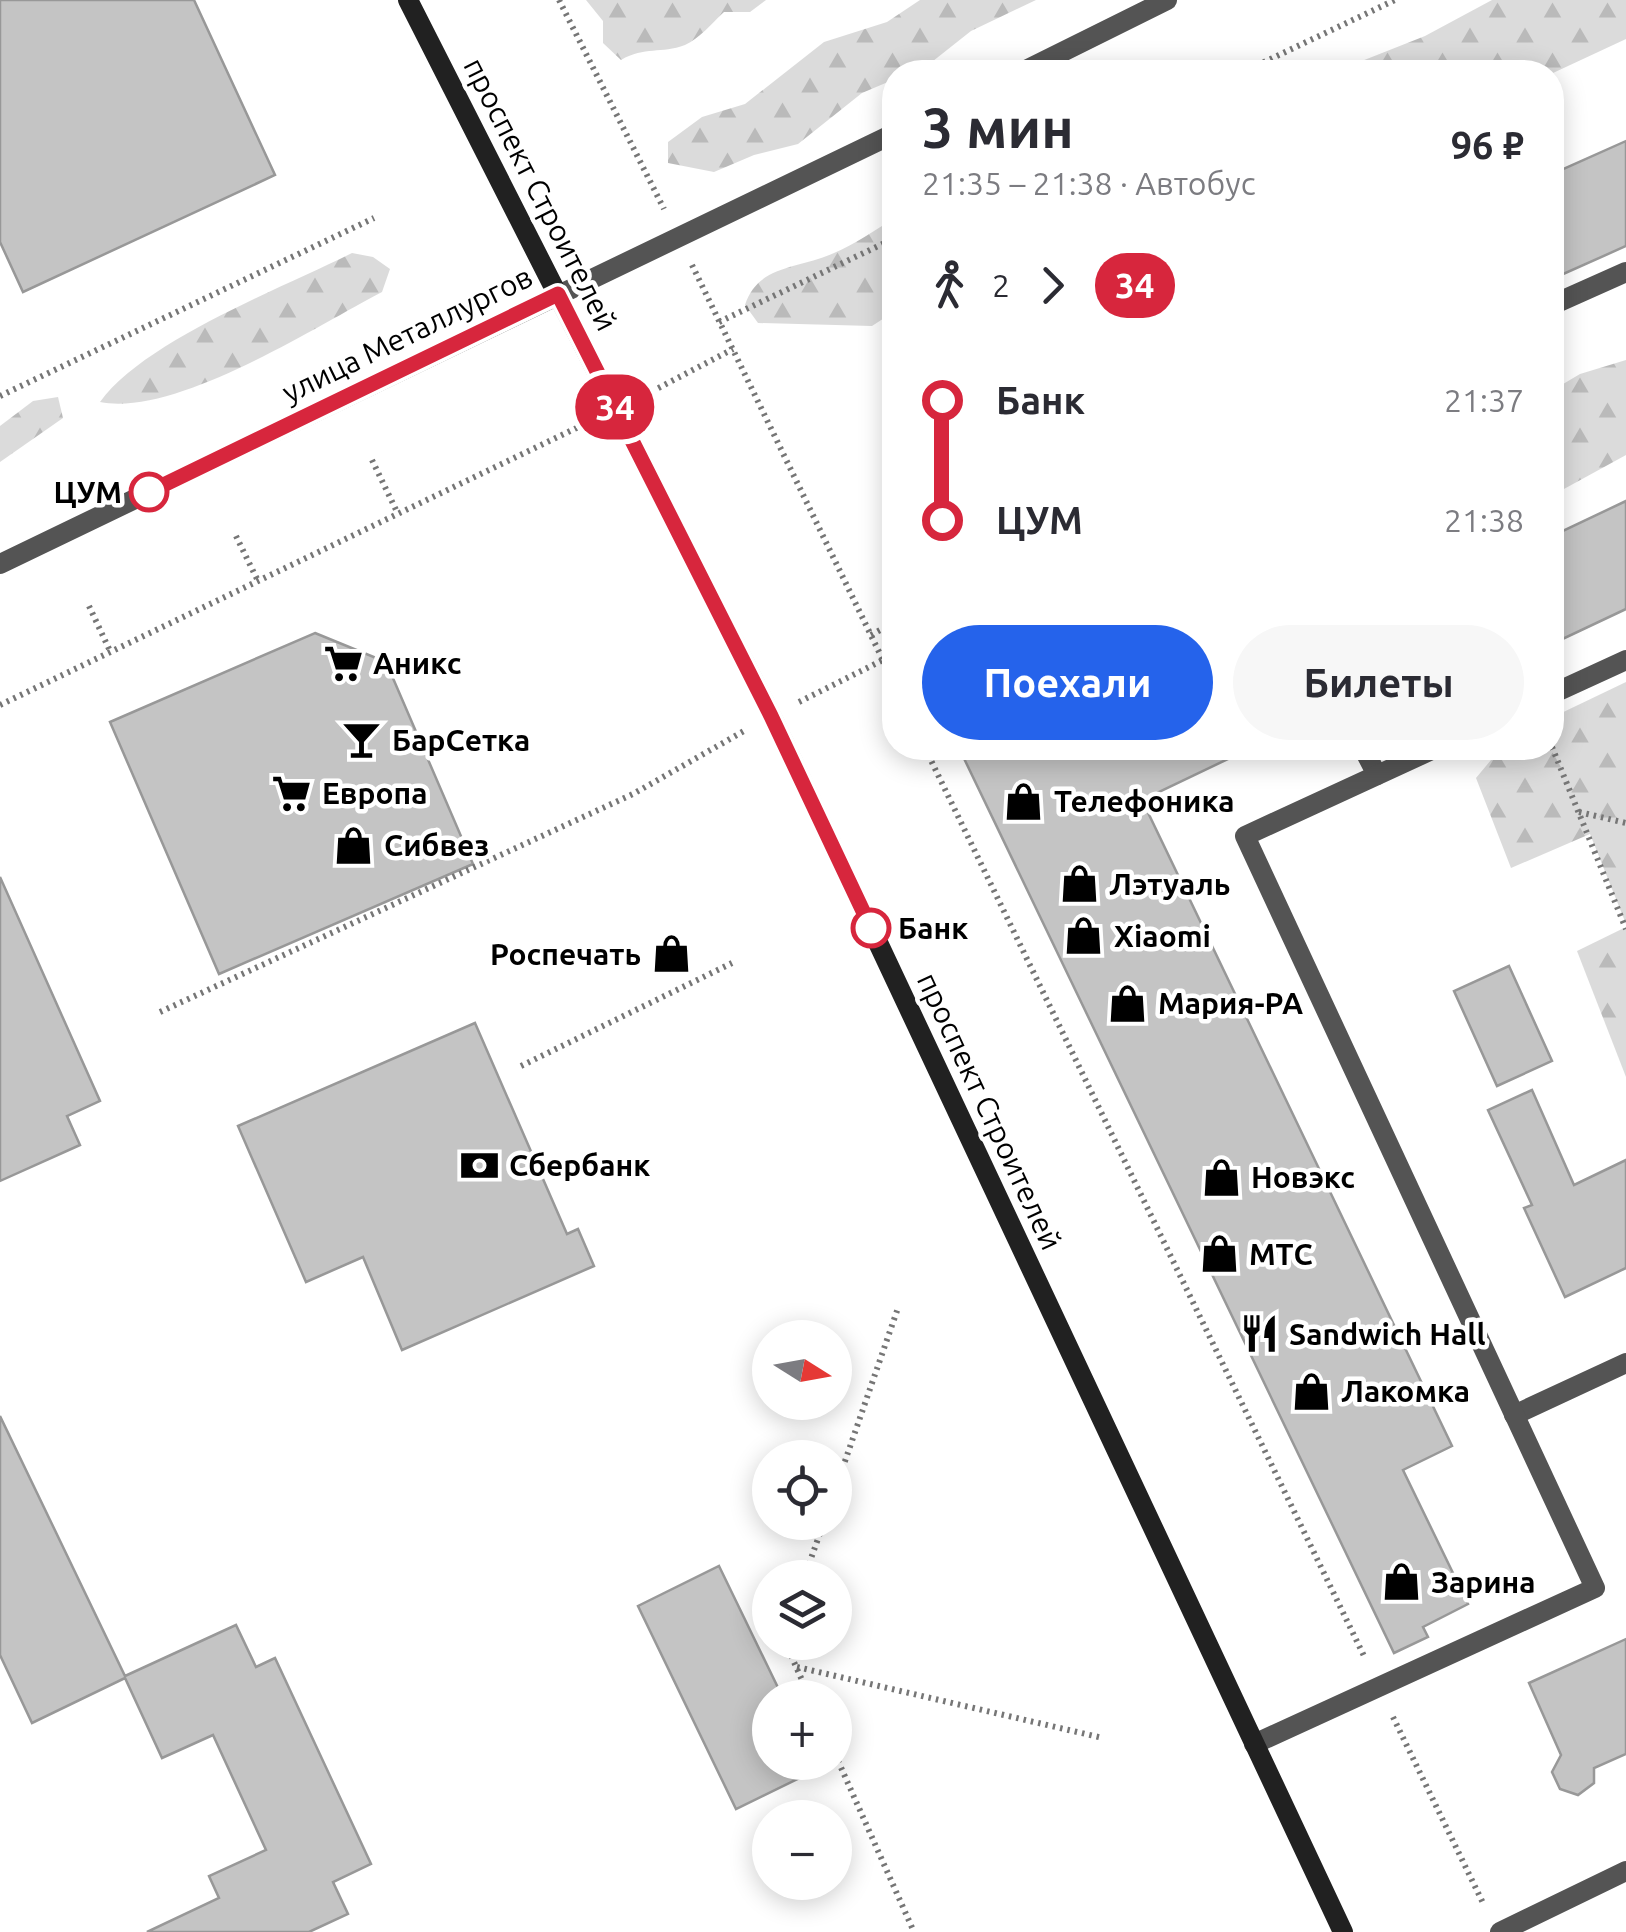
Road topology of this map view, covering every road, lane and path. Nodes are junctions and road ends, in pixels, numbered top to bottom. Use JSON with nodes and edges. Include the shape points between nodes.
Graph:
{"nodes":[{"id":1,"x":408,"y":0,"type":"edge"},
{"id":2,"x":560,"y":0,"type":"edge"},
{"id":3,"x":1167,"y":0,"type":"edge"},
{"id":4,"x":1395,"y":0,"type":"edge"},
{"id":5,"x":1058,"y":60,"type":"edge"},
{"id":6,"x":1268,"y":60,"type":"edge"},
{"id":7,"x":882,"y":139,"type":"edge"},
{"id":8,"x":374,"y":218,"type":"dead end"},
{"id":9,"x":678,"y":236,"type":"junction"},
{"id":10,"x":882,"y":244,"type":"edge"},
{"id":11,"x":1626,"y":272,"type":"edge"},
{"id":12,"x":558,"y":294,"type":"junction"},
{"id":13,"x":1564,"y":300,"type":"edge"},
{"id":14,"x":719,"y":322,"type":"junction"},
{"id":15,"x":733,"y":350,"type":"junction"},
{"id":16,"x":0,"y":396,"type":"edge"},
{"id":17,"x":616,"y":410,"type":"junction"},
{"id":18,"x":372,"y":460,"type":"dead end"},
{"id":19,"x":397,"y":512,"type":"junction"},
{"id":20,"x":236,"y":536,"type":"dead end"},
{"id":21,"x":0,"y":564,"type":"edge"},
{"id":22,"x":257,"y":580,"type":"junction"},
{"id":23,"x":89,"y":606,"type":"dead end"},
{"id":24,"x":882,"y":628,"type":"edge"},
{"id":25,"x":871,"y":634,"type":"junction"},
{"id":26,"x":110,"y":651,"type":"junction"},
{"id":27,"x":882,"y":657,"type":"edge"},
{"id":28,"x":1626,"y":660,"type":"edge"},
{"id":29,"x":1564,"y":688,"type":"edge"},
{"id":30,"x":0,"y":705,"type":"edge"},
{"id":31,"x":931,"y":760,"type":"edge"},
{"id":32,"x":1369,"y":760,"type":"edge"},
{"id":33,"x":1409,"y":760,"type":"edge"},
{"id":34,"x":1557,"y":760,"type":"edge"},
{"id":35,"x":1376,"y":775,"type":"junction"},
{"id":36,"x":633,"y":794,"type":"dead end"},
{"id":37,"x":1579,"y":812,"type":"junction"},
{"id":38,"x":1626,"y":823,"type":"edge"},
{"id":39,"x":1626,"y":929,"type":"edge"},
{"id":40,"x":732,"y":963,"type":"dead end"},
{"id":41,"x":160,"y":1012,"type":"dead end"},
{"id":42,"x":521,"y":1066,"type":"dead end"},
{"id":43,"x":898,"y":1308,"type":"dead end"},
{"id":44,"x":1626,"y":1362,"type":"edge"},
{"id":45,"x":1514,"y":1415,"type":"junction"},
{"id":46,"x":852,"y":1441,"type":"edge"},
{"id":47,"x":794,"y":1660,"type":"edge"},
{"id":48,"x":797,"y":1667,"type":"junction"},
{"id":49,"x":802,"y":1680,"type":"edge"},
{"id":50,"x":1379,"y":1687,"type":"junction"},
{"id":51,"x":1103,"y":1738,"type":"dead end"},
{"id":52,"x":1254,"y":1744,"type":"junction"},
{"id":53,"x":847,"y":1780,"type":"edge"},
{"id":54,"x":1626,"y":1870,"type":"edge"},
{"id":55,"x":1495,"y":1923,"type":"edge"},
{"id":56,"x":914,"y":1932,"type":"edge"},
{"id":57,"x":1344,"y":1932,"type":"edge"}],
"edges":[{"from":1,"to":12,"type":"street","name":"проспект Строителей"},
{"from":2,"to":9,"type":"path"},
{"from":3,"to":5,"type":"street"},
{"from":4,"to":6,"type":"path"},
{"from":7,"to":9,"type":"street","name":"улица Металлургов"},
{"from":8,"to":16,"type":"path"},
{"from":9,"to":12,"type":"street","name":"улица Металлургов"},
{"from":9,"to":14,"type":"path"},
{"from":10,"to":14,"type":"path"},
{"from":11,"to":13,"type":"street"},
{"from":12,"to":17,"type":"street","name":"проспект Строителей"},
{"from":12,"to":21,"type":"street","name":"улица Металлургов"},
{"from":14,"to":15,"type":"path"},
{"from":15,"to":17,"type":"path"},
{"from":15,"to":25,"type":"path"},
{"from":17,"to":19,"type":"path"},
{"from":17,"to":52,"type":"street","name":"проспект Строителей","via":[[771,716]]},
{"from":18,"to":19,"type":"path"},
{"from":19,"to":22,"type":"path"},
{"from":20,"to":22,"type":"path"},
{"from":22,"to":26,"type":"path"},
{"from":23,"to":26,"type":"path"},
{"from":24,"to":25,"type":"path"},
{"from":25,"to":27,"type":"path"},
{"from":26,"to":30,"type":"path"},
{"from":28,"to":29,"type":"street"},
{"from":31,"to":50,"type":"path"},
{"from":32,"to":35,"type":"street"},
{"from":33,"to":35,"type":"street"},
{"from":34,"to":37,"type":"path"},
{"from":35,"to":45,"type":"street","via":[[1246,836]]},
{"from":36,"to":41,"type":"path"},
{"from":37,"to":38,"type":"path"},
{"from":37,"to":39,"type":"path"},
{"from":40,"to":42,"type":"path"},
{"from":43,"to":46,"type":"path"},
{"from":44,"to":45,"type":"street"},
{"from":45,"to":50,"type":"street","via":[[1594,1588]]},
{"from":47,"to":48,"type":"path"},
{"from":48,"to":49,"type":"path"},
{"from":48,"to":51,"type":"path"},
{"from":50,"to":52,"type":"street"},
{"from":50,"to":55,"type":"path"},
{"from":52,"to":57,"type":"street","name":"проспект Строителей"},
{"from":53,"to":56,"type":"path"},
{"from":54,"to":55,"type":"street"}]}
